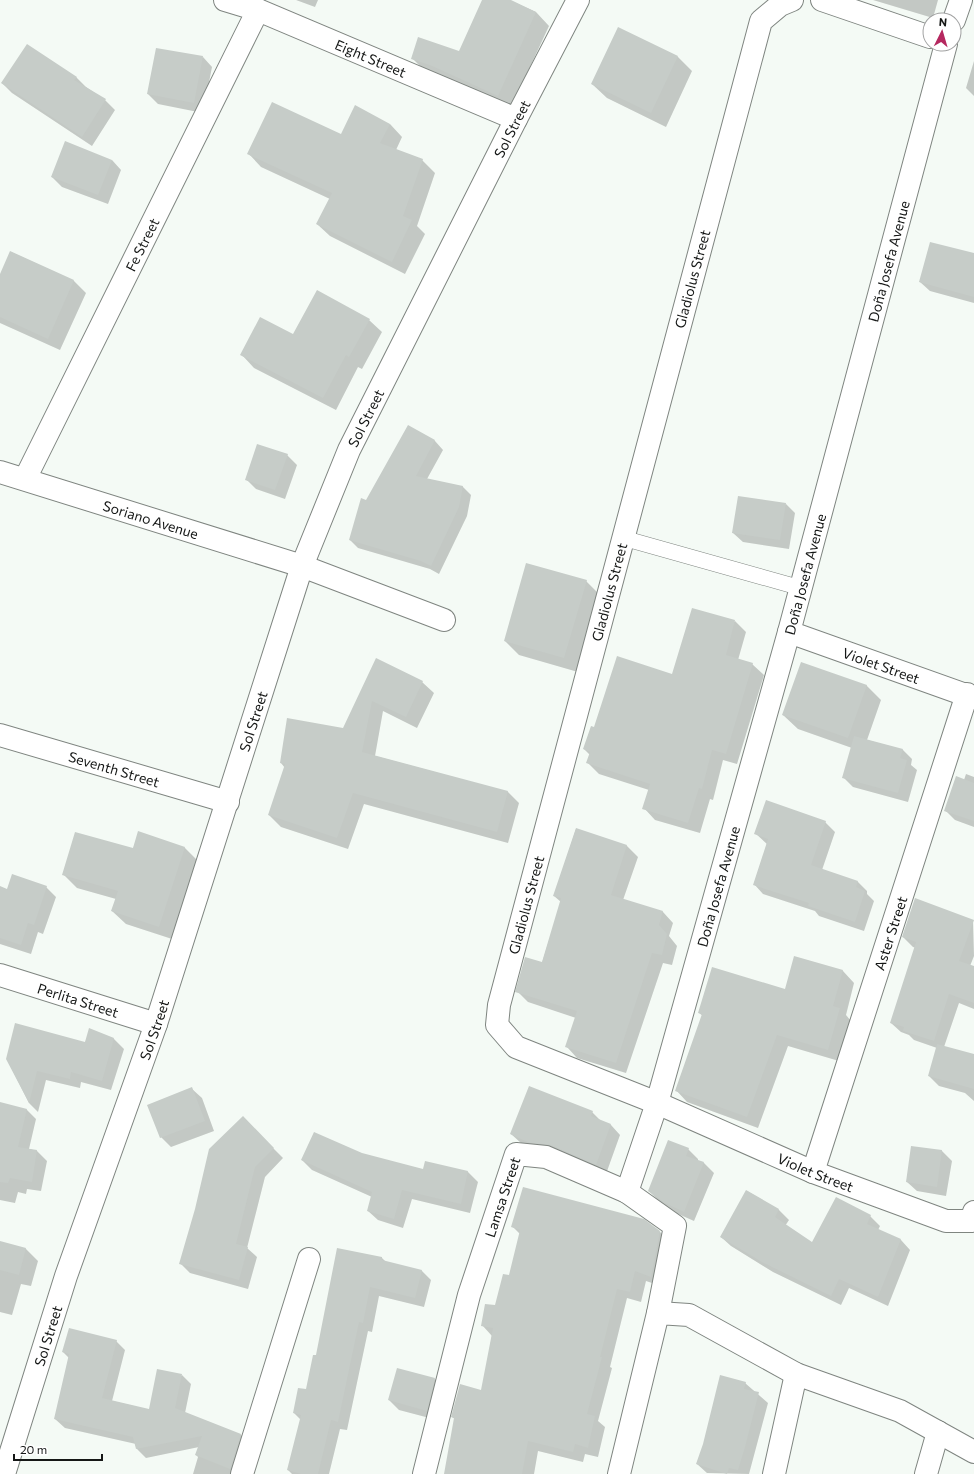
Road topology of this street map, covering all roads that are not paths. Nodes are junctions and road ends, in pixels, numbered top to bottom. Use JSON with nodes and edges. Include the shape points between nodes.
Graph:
{"nodes":[{"id":1,"x":225,"y":0,"type":"edge"},
{"id":2,"x":578,"y":0,"type":"edge"},
{"id":3,"x":792,"y":0,"type":"edge"},
{"id":4,"x":822,"y":0,"type":"edge"},
{"id":5,"x":961,"y":0,"type":"edge"},
{"id":6,"x":258,"y":10,"type":"junction"},
{"id":7,"x":957,"y":12,"type":"edge"},
{"id":8,"x":922,"y":34,"type":"edge"},
{"id":9,"x":944,"y":52,"type":"edge"},
{"id":10,"x":516,"y":119,"type":"junction"},
{"id":11,"x":0,"y":472,"type":"edge"},
{"id":12,"x":25,"y":479,"type":"junction"},
{"id":13,"x":623,"y":538,"type":"junction"},
{"id":14,"x":302,"y":566,"type":"junction"},
{"id":15,"x":801,"y":588,"type":"junction"},
{"id":16,"x":444,"y":620,"type":"dead end"},
{"id":17,"x":789,"y":632,"type":"junction"},
{"id":18,"x":970,"y":696,"type":"edge"},
{"id":19,"x":0,"y":735,"type":"edge"},
{"id":20,"x":228,"y":802,"type":"junction"},
{"id":21,"x":0,"y":975,"type":"edge"},
{"id":22,"x":156,"y":1024,"type":"junction"},
{"id":23,"x":657,"y":1103,"type":"junction"},
{"id":24,"x":813,"y":1172,"type":"junction"},
{"id":25,"x":627,"y":1192,"type":"junction"},
{"id":26,"x":974,"y":1212,"type":"edge"},
{"id":27,"x":309,"y":1259,"type":"dead end"},
{"id":28,"x":658,"y":1313,"type":"junction"},
{"id":29,"x":796,"y":1374,"type":"junction"},
{"id":30,"x":938,"y":1432,"type":"junction"},
{"id":31,"x":974,"y":1452,"type":"edge"},
{"id":32,"x":4,"y":1474,"type":"edge"},
{"id":33,"x":242,"y":1474,"type":"edge"},
{"id":34,"x":424,"y":1474,"type":"edge"},
{"id":35,"x":619,"y":1474,"type":"edge"},
{"id":36,"x":774,"y":1474,"type":"edge"},
{"id":37,"x":926,"y":1474,"type":"edge"}],
"edges":[{"from":1,"to":6,"type":"street","name":"Eight Street"},
{"from":2,"to":10,"type":"street","name":"Sol Street"},
{"from":3,"to":13,"type":"street","name":"Gladiolus Street","via":[[780,5],[761,21]]},
{"from":4,"to":8,"type":"street"},
{"from":5,"to":7,"type":"street"},
{"from":6,"to":10,"type":"street","name":"Eight Street"},
{"from":6,"to":12,"type":"street","name":"Fe Street"},
{"from":9,"to":15,"type":"street","name":"Doña Josefa Avenue"},
{"from":10,"to":14,"type":"street","name":"Sol Street","via":[[349,450]]},
{"from":11,"to":12,"type":"street","name":"Soriano Avenue"},
{"from":12,"to":14,"type":"street","name":"Soriano Avenue"},
{"from":13,"to":15,"type":"lane"},
{"from":13,"to":23,"type":"street","name":"Gladiolus Street","via":[[501,998],[497,1025],[516,1047]]},
{"from":14,"to":16,"type":"street","name":"Soriano Avenue"},
{"from":14,"to":20,"type":"street","name":"Sol Street"},
{"from":15,"to":17,"type":"street","name":"Doña Josefa Avenue"},
{"from":17,"to":18,"type":"street","name":"Violet Street"},
{"from":17,"to":23,"type":"street","name":"Doña Josefa Avenue"},
{"from":18,"to":24,"type":"street","name":"Aster Street"},
{"from":19,"to":20,"type":"street","name":"Seventh Street"},
{"from":20,"to":22,"type":"street","name":"Sol Street"},
{"from":21,"to":22,"type":"street","name":"Perlita Street"},
{"from":22,"to":32,"type":"street","name":"Sol Street","via":[[66,1276]]},
{"from":23,"to":24,"type":"street","name":"Violet Street"},
{"from":23,"to":25,"type":"street","name":"Doña Josefa Avenue"},
{"from":24,"to":26,"type":"street","name":"Violet Street","via":[[946,1221],[970,1221]]},
{"from":25,"to":28,"type":"street","name":"Lamsa Street","via":[[675,1226]]},
{"from":25,"to":34,"type":"street","name":"Lamsa Street","via":[[546,1157],[516,1154],[469,1295]]},
{"from":27,"to":33,"type":"street"},
{"from":28,"to":29,"type":"street","via":[[689,1315]]},
{"from":28,"to":35,"type":"street"},
{"from":29,"to":30,"type":"street","via":[[900,1410]]},
{"from":29,"to":36,"type":"street"},
{"from":30,"to":31,"type":"street"},
{"from":30,"to":37,"type":"street"}]}
